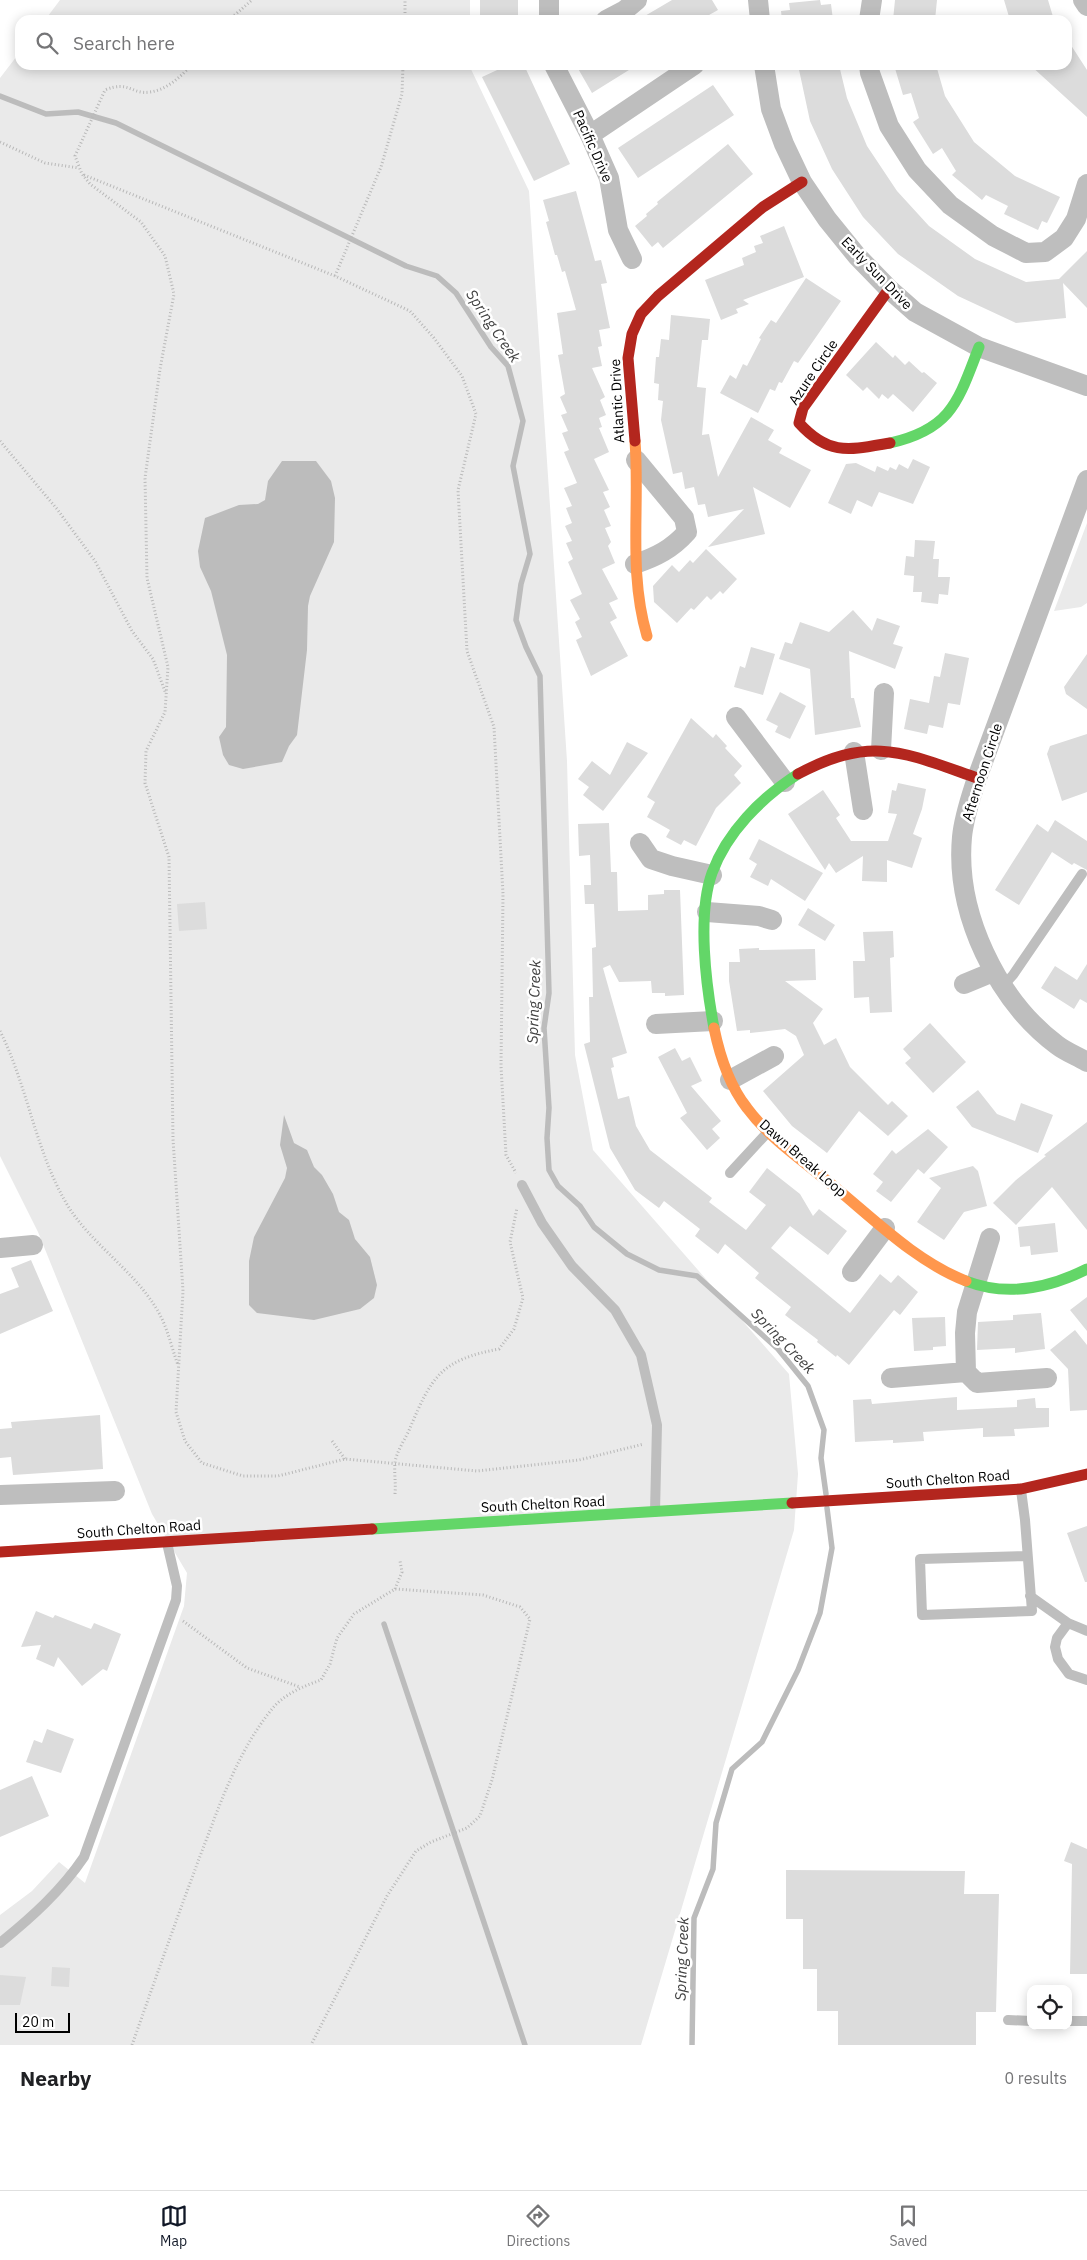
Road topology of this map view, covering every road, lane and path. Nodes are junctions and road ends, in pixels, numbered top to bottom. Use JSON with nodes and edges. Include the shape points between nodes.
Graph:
{"nodes":[{"id":1,"x":252,"y":0,"type":"edge"},
{"id":2,"x":405,"y":0,"type":"edge"},
{"id":3,"x":549,"y":0,"type":"edge"},
{"id":4,"x":637,"y":0,"type":"edge"},
{"id":5,"x":758,"y":0,"type":"edge"},
{"id":6,"x":872,"y":0,"type":"edge"},
{"id":7,"x":1083,"y":0,"type":"edge"},
{"id":8,"x":1087,"y":6,"type":"edge"},
{"id":9,"x":235,"y":15,"type":"edge"},
{"id":10,"x":404,"y":15,"type":"edge"},
{"id":11,"x":549,"y":15,"type":"edge"},
{"id":12,"x":616,"y":15,"type":"edge"},
{"id":13,"x":760,"y":15,"type":"edge"},
{"id":14,"x":870,"y":15,"type":"edge"},
{"id":15,"x":186,"y":70,"type":"edge"},
{"id":16,"x":403,"y":70,"type":"edge"},
{"id":17,"x":557,"y":70,"type":"edge"},
{"id":18,"x":687,"y":70,"type":"edge"},
{"id":19,"x":765,"y":70,"type":"edge"},
{"id":20,"x":870,"y":70,"type":"edge"},
{"id":21,"x":590,"y":135,"type":"junction"},
{"id":22,"x":0,"y":142,"type":"edge"},
{"id":23,"x":79,"y":168,"type":"junction"},
{"id":24,"x":82,"y":174,"type":"junction"},
{"id":25,"x":802,"y":182,"type":"junction"},
{"id":26,"x":1087,"y":184,"type":"edge"},
{"id":27,"x":1081,"y":221,"type":"edge"},
{"id":28,"x":632,"y":259,"type":"dead end"},
{"id":29,"x":336,"y":276,"type":"junction"},
{"id":30,"x":889,"y":289,"type":"junction"},
{"id":31,"x":979,"y":347,"type":"junction"},
{"id":32,"x":1087,"y":386,"type":"edge"},
{"id":33,"x":0,"y":441,"type":"edge"},
{"id":34,"x":636,"y":460,"type":"junction"},
{"id":35,"x":1087,"y":480,"type":"edge"},
{"id":36,"x":635,"y":564,"type":"junction"},
{"id":37,"x":647,"y":636,"type":"dead end"},
{"id":38,"x":884,"y":693,"type":"dead end"},
{"id":39,"x":166,"y":695,"type":"junction"},
{"id":40,"x":736,"y":717,"type":"dead end"},
{"id":41,"x":881,"y":750,"type":"junction"},
{"id":42,"x":854,"y":752,"type":"junction"},
{"id":43,"x":977,"y":778,"type":"junction"},
{"id":44,"x":785,"y":782,"type":"junction"},
{"id":45,"x":863,"y":810,"type":"dead end"},
{"id":46,"x":640,"y":843,"type":"dead end"},
{"id":47,"x":1082,"y":874,"type":"dead end"},
{"id":48,"x":712,"y":875,"type":"junction"},
{"id":49,"x":707,"y":912,"type":"junction"},
{"id":50,"x":772,"y":920,"type":"dead end"},
{"id":51,"x":998,"y":979,"type":"junction"},
{"id":52,"x":964,"y":984,"type":"dead end"},
{"id":53,"x":713,"y":1021,"type":"junction"},
{"id":54,"x":656,"y":1024,"type":"dead end"},
{"id":55,"x":0,"y":1031,"type":"edge"},
{"id":56,"x":774,"y":1056,"type":"dead end"},
{"id":57,"x":1087,"y":1061,"type":"edge"},
{"id":58,"x":730,"y":1080,"type":"junction"},
{"id":59,"x":768,"y":1132,"type":"junction"},
{"id":60,"x":730,"y":1173,"type":"dead end"},
{"id":61,"x":522,"y":1185,"type":"junction"},
{"id":62,"x":885,"y":1228,"type":"junction"},
{"id":63,"x":990,"y":1238,"type":"dead end"},
{"id":64,"x":33,"y":1245,"type":"dead end"},
{"id":65,"x":0,"y":1248,"type":"edge"},
{"id":66,"x":1087,"y":1269,"type":"edge"},
{"id":67,"x":852,"y":1272,"type":"dead end"},
{"id":68,"x":974,"y":1285,"type":"junction"},
{"id":69,"x":179,"y":1368,"type":"junction"},
{"id":70,"x":966,"y":1372,"type":"junction"},
{"id":71,"x":891,"y":1378,"type":"dead end"},
{"id":72,"x":1047,"y":1378,"type":"dead end"},
{"id":73,"x":332,"y":1441,"type":"dead end"},
{"id":74,"x":656,"y":1441,"type":"junction"},
{"id":75,"x":345,"y":1459,"type":"junction"},
{"id":76,"x":395,"y":1462,"type":"junction"},
{"id":77,"x":1087,"y":1474,"type":"edge"},
{"id":78,"x":1021,"y":1489,"type":"junction"},
{"id":79,"x":114,"y":1491,"type":"dead end"},
{"id":80,"x":0,"y":1494,"type":"edge"},
{"id":81,"x":395,"y":1494,"type":"dead end"},
{"id":82,"x":655,"y":1513,"type":"junction"},
{"id":83,"x":166,"y":1542,"type":"junction"},
{"id":84,"x":0,"y":1552,"type":"edge"},
{"id":85,"x":1027,"y":1556,"type":"junction"},
{"id":86,"x":400,"y":1561,"type":"dead end"},
{"id":87,"x":395,"y":1589,"type":"junction"},
{"id":88,"x":1030,"y":1596,"type":"junction"},
{"id":89,"x":171,"y":1615,"type":"junction"},
{"id":90,"x":1068,"y":1623,"type":"junction"},
{"id":91,"x":1087,"y":1631,"type":"edge"},
{"id":92,"x":1087,"y":1680,"type":"edge"},
{"id":93,"x":301,"y":1687,"type":"junction"},
{"id":94,"x":0,"y":1943,"type":"edge"},
{"id":95,"x":1008,"y":2020,"type":"dead end"},
{"id":96,"x":1027,"y":2020,"type":"edge"},
{"id":97,"x":1072,"y":2021,"type":"edge"},
{"id":98,"x":1087,"y":2021,"type":"edge"},
{"id":99,"x":132,"y":2045,"type":"edge"},
{"id":100,"x":311,"y":2045,"type":"edge"}],
"edges":[{"from":1,"to":9,"type":"path"},
{"from":2,"to":10,"type":"path"},
{"from":3,"to":11,"type":"street"},
{"from":4,"to":12,"type":"street"},
{"from":5,"to":13,"type":"street"},
{"from":6,"to":14,"type":"street"},
{"from":7,"to":8,"type":"street"},
{"from":15,"to":23,"type":"path","via":[[168,86],[148,93],[118,85],[105,90],[75,156]]},
{"from":16,"to":29,"type":"path","via":[[402,94],[380,167]]},
{"from":17,"to":21,"type":"street","name":"Pacific Drive"},
{"from":18,"to":21,"type":"street"},
{"from":19,"to":25,"type":"street","name":"Early Sun Drive","via":[[770,109]]},
{"from":20,"to":27,"type":"street","via":[[889,126],[917,170],[950,205],[993,236],[1026,253],[1044,252]]},
{"from":21,"to":28,"type":"street","name":"Pacific Drive","via":[[609,178],[618,230]]},
{"from":22,"to":23,"type":"path","via":[[45,164]]},
{"from":23,"to":24,"type":"path"},
{"from":24,"to":29,"type":"path"},
{"from":24,"to":39,"type":"path","via":[[90,184],[141,222],[165,256],[174,294],[145,478],[147,578],[168,666]]},
{"from":25,"to":30,"type":"street","name":"Early Sun Drive","via":[[839,234]]},
{"from":25,"to":34,"type":"street","name":"Atlantic Drive","via":[[763,207],[641,314],[632,334],[628,358]]},
{"from":26,"to":27,"type":"street"},
{"from":29,"to":61,"type":"path","via":[[410,311],[462,376],[476,414],[458,490],[467,651],[494,727],[503,894],[500,1066],[506,1155]]},
{"from":30,"to":31,"type":"street","name":"Early Sun Drive","via":[[915,312]]},
{"from":30,"to":31,"type":"street","name":"Azure Circle","via":[[803,408],[799,423],[815,439],[835,448],[894,443],[940,423],[959,397]]},
{"from":31,"to":32,"type":"street","name":"Early Sun Drive"},
{"from":33,"to":39,"type":"path","via":[[58,509],[95,562],[132,630],[153,659]]},
{"from":34,"to":36,"type":"street","name":"Atlantic Drive"},
{"from":34,"to":36,"type":"street","via":[[684,518],[687,532],[659,556]]},
{"from":35,"to":43,"type":"street","name":"Afternoon Circle"},
{"from":36,"to":37,"type":"street","name":"Atlantic Drive","via":[[639,608]]},
{"from":38,"to":41,"type":"street"},
{"from":39,"to":69,"type":"path","via":[[165,712],[146,750],[145,783],[168,857],[173,1139],[183,1291]]},
{"from":40,"to":44,"type":"street"},
{"from":41,"to":42,"type":"street","name":"Dawn Break Loop"},
{"from":41,"to":43,"type":"street","name":"Dawn Break Loop","via":[[925,760]]},
{"from":42,"to":44,"type":"street","name":"Dawn Break Loop","via":[[810,767]]},
{"from":42,"to":45,"type":"street"},
{"from":43,"to":51,"type":"street","name":"Afternoon Circle","via":[[966,811],[962,855],[964,882],[974,927]]},
{"from":44,"to":48,"type":"street","name":"Dawn Break Loop","via":[[742,823]]},
{"from":46,"to":48,"type":"street","via":[[650,859]]},
{"from":47,"to":51,"type":"lane","via":[[1013,976]]},
{"from":48,"to":49,"type":"street","name":"Dawn Break Loop"},
{"from":49,"to":50,"type":"street"},
{"from":49,"to":53,"type":"street","name":"Dawn Break Loop","via":[[707,978]]},
{"from":51,"to":52,"type":"street"},
{"from":51,"to":57,"type":"street","name":"Afternoon Circle","via":[[1038,1029],[1058,1046]]},
{"from":53,"to":54,"type":"street"},
{"from":53,"to":58,"type":"street","name":"Dawn Break Loop","via":[[719,1053]]},
{"from":55,"to":69,"type":"path","via":[[46,1161],[66,1202],[82,1225],[153,1304]]},
{"from":56,"to":58,"type":"street"},
{"from":58,"to":59,"type":"street","name":"Dawn Break Loop","via":[[743,1103]]},
{"from":59,"to":60,"type":"lane"},
{"from":59,"to":62,"type":"street","name":"Dawn Break Loop"},
{"from":61,"to":74,"type":"lane","via":[[532,1207],[572,1266],[615,1310],[641,1355],[657,1425]]},
{"from":61,"to":76,"type":"path","via":[[510,1242],[523,1298],[514,1329],[499,1349],[472,1354],[441,1371],[426,1391]]},
{"from":62,"to":67,"type":"street"},
{"from":62,"to":68,"type":"street","name":"Dawn Break Loop","via":[[938,1268]]},
{"from":63,"to":68,"type":"street"},
{"from":64,"to":65,"type":"street"},
{"from":66,"to":68,"type":"street","name":"Dawn Break Loop","via":[[1040,1287],[1006,1289]]},
{"from":68,"to":70,"type":"street","via":[[965,1333]]},
{"from":69,"to":75,"type":"path","via":[[176,1412],[185,1441],[202,1463],[243,1476],[278,1476]]},
{"from":70,"to":71,"type":"street"},
{"from":70,"to":72,"type":"street","via":[[977,1383]]},
{"from":73,"to":75,"type":"path"},
{"from":74,"to":76,"type":"path","via":[[579,1460],[477,1471]]},
{"from":74,"to":82,"type":"lane"},
{"from":75,"to":76,"type":"path"},
{"from":76,"to":81,"type":"path"},
{"from":77,"to":78,"type":"street","name":"South Chelton Road"},
{"from":78,"to":82,"type":"street","name":"South Chelton Road"},
{"from":78,"to":85,"type":"lane"},
{"from":79,"to":80,"type":"street"},
{"from":82,"to":83,"type":"street","name":"South Chelton Road"},
{"from":83,"to":84,"type":"street","name":"South Chelton Road"},
{"from":83,"to":89,"type":"lane","via":[[177,1586]]},
{"from":85,"to":88,"type":"lane"},
{"from":85,"to":88,"type":"lane","via":[[920,1559],[922,1615],[1032,1611]]},
{"from":86,"to":87,"type":"path","via":[[402,1572]]},
{"from":87,"to":93,"type":"path","via":[[354,1614],[337,1638],[330,1664],[321,1680]]},
{"from":87,"to":100,"type":"path","via":[[483,1595],[520,1607],[530,1619],[492,1780],[480,1816],[467,1828],[430,1842],[416,1852],[387,1896]]},
{"from":88,"to":90,"type":"lane"},
{"from":89,"to":93,"type":"path","via":[[190,1625],[247,1668]]},
{"from":89,"to":94,"type":"lane","via":[[84,1857],[62,1888]]},
{"from":90,"to":91,"type":"lane"},
{"from":90,"to":92,"type":"lane","via":[[1057,1638],[1058,1659],[1069,1674]]},
{"from":93,"to":99,"type":"path","via":[[274,1707],[252,1738],[226,1786]]},
{"from":95,"to":96,"type":"lane"},
{"from":97,"to":98,"type":"lane"}]}
